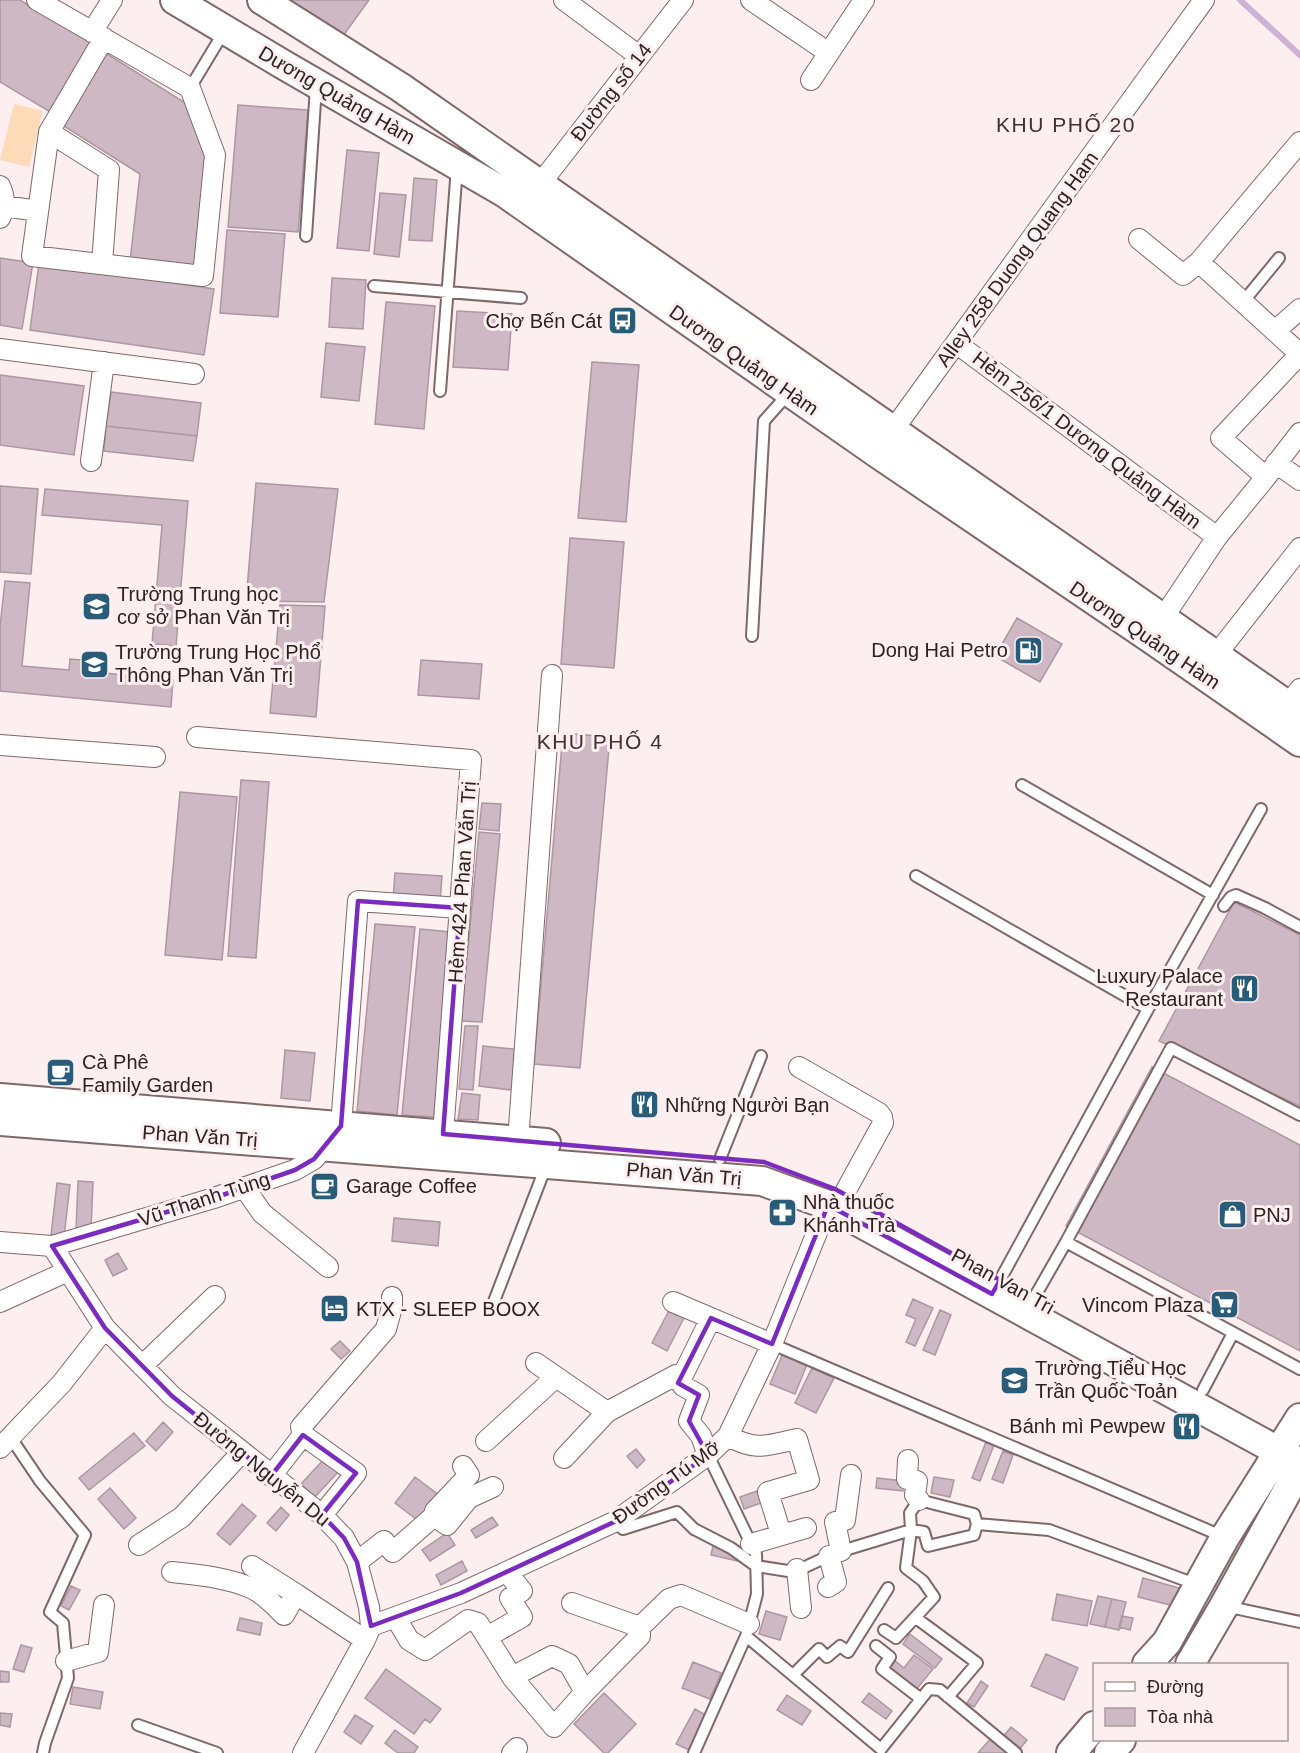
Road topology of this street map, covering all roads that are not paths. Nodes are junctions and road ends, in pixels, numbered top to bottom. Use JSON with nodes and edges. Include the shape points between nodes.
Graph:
{"nodes":[{"id":1,"x":37,"y":0,"type":"edge"},
{"id":2,"x":112,"y":0,"type":"edge"},
{"id":3,"x":175,"y":0,"type":"edge"},
{"id":4,"x":262,"y":0,"type":"edge"},
{"id":5,"x":564,"y":0,"type":"edge"},
{"id":6,"x":683,"y":0,"type":"edge"},
{"id":7,"x":751,"y":0,"type":"edge"},
{"id":8,"x":864,"y":0,"type":"edge"},
{"id":9,"x":1204,"y":0,"type":"edge"},
{"id":10,"x":225,"y":30,"type":"junction"},
{"id":11,"x":98,"y":35,"type":"junction"},
{"id":12,"x":829,"y":53,"type":"junction"},
{"id":13,"x":639,"y":56,"type":"junction"},
{"id":14,"x":811,"y":80,"type":"dead end"},
{"id":15,"x":318,"y":85,"type":"junction"},
{"id":16,"x":189,"y":88,"type":"junction"},
{"id":17,"x":49,"y":132,"type":"junction"},
{"id":18,"x":1300,"y":142,"type":"edge"},
{"id":19,"x":458,"y":165,"type":"junction"},
{"id":20,"x":0,"y":186,"type":"edge"},
{"id":21,"x":532,"y":195,"type":"junction"},
{"id":22,"x":38,"y":211,"type":"junction"},
{"id":23,"x":2,"y":212,"type":"edge"},
{"id":24,"x":306,"y":236,"type":"dead end"},
{"id":25,"x":1139,"y":239,"type":"dead end"},
{"id":26,"x":1279,"y":258,"type":"dead end"},
{"id":27,"x":1199,"y":262,"type":"junction"},
{"id":28,"x":102,"y":264,"type":"junction"},
{"id":29,"x":374,"y":285,"type":"dead end"},
{"id":30,"x":447,"y":292,"type":"junction"},
{"id":31,"x":520,"y":298,"type":"dead end"},
{"id":32,"x":1243,"y":302,"type":"junction"},
{"id":33,"x":1300,"y":309,"type":"edge"},
{"id":34,"x":1275,"y":332,"type":"junction"},
{"id":35,"x":956,"y":343,"type":"junction"},
{"id":36,"x":0,"y":348,"type":"edge"},
{"id":37,"x":1300,"y":354,"type":"edge"},
{"id":38,"x":104,"y":362,"type":"junction"},
{"id":39,"x":194,"y":374,"type":"dead end"},
{"id":40,"x":440,"y":391,"type":"dead end"},
{"id":41,"x":789,"y":392,"type":"junction"},
{"id":42,"x":893,"y":430,"type":"junction"},
{"id":43,"x":1300,"y":434,"type":"edge"},
{"id":44,"x":91,"y":460,"type":"dead end"},
{"id":45,"x":1271,"y":470,"type":"junction"},
{"id":46,"x":1300,"y":480,"type":"edge"},
{"id":47,"x":1217,"y":537,"type":"junction"},
{"id":48,"x":1300,"y":548,"type":"edge"},
{"id":49,"x":1163,"y":618,"type":"junction"},
{"id":50,"x":752,"y":636,"type":"dead end"},
{"id":51,"x":1216,"y":655,"type":"junction"},
{"id":52,"x":552,"y":675,"type":"dead end"},
{"id":53,"x":1296,"y":703,"type":"edge"},
{"id":54,"x":198,"y":736,"type":"dead end"},
{"id":55,"x":1300,"y":742,"type":"edge"},
{"id":56,"x":0,"y":745,"type":"edge"},
{"id":57,"x":154,"y":757,"type":"dead end"},
{"id":58,"x":1022,"y":785,"type":"dead end"},
{"id":59,"x":1261,"y":809,"type":"dead end"},
{"id":60,"x":916,"y":876,"type":"dead end"},
{"id":61,"x":1213,"y":896,"type":"junction"},
{"id":62,"x":1224,"y":906,"type":"dead end"},
{"id":63,"x":460,"y":908,"type":"junction"},
{"id":64,"x":1300,"y":927,"type":"edge"},
{"id":65,"x":1148,"y":1009,"type":"junction"},
{"id":66,"x":761,"y":1056,"type":"dead end"},
{"id":67,"x":799,"y":1067,"type":"dead end"},
{"id":68,"x":0,"y":1098,"type":"edge"},
{"id":69,"x":1300,"y":1116,"type":"edge"},
{"id":70,"x":0,"y":1121,"type":"edge"},
{"id":71,"x":442,"y":1134,"type":"junction"},
{"id":72,"x":333,"y":1136,"type":"junction"},
{"id":73,"x":518,"y":1141,"type":"junction"},
{"id":74,"x":558,"y":1157,"type":"junction"},
{"id":75,"x":720,"y":1159,"type":"junction"},
{"id":76,"x":244,"y":1187,"type":"junction"},
{"id":77,"x":836,"y":1200,"type":"junction"},
{"id":78,"x":0,"y":1242,"type":"edge"},
{"id":79,"x":1066,"y":1242,"type":"junction"},
{"id":80,"x":52,"y":1246,"type":"junction"},
{"id":81,"x":328,"y":1267,"type":"dead end"},
{"id":82,"x":68,"y":1271,"type":"junction"},
{"id":83,"x":996,"y":1287,"type":"junction"},
{"id":84,"x":215,"y":1296,"type":"dead end"},
{"id":85,"x":392,"y":1296,"type":"dead end"},
{"id":86,"x":1034,"y":1298,"type":"junction"},
{"id":87,"x":0,"y":1302,"type":"edge"},
{"id":88,"x":673,"y":1302,"type":"dead end"},
{"id":89,"x":493,"y":1304,"type":"dead end"},
{"id":90,"x":711,"y":1318,"type":"junction"},
{"id":91,"x":105,"y":1328,"type":"junction"},
{"id":92,"x":1233,"y":1333,"type":"junction"},
{"id":93,"x":772,"y":1344,"type":"junction"},
{"id":94,"x":536,"y":1364,"type":"dead end"},
{"id":95,"x":142,"y":1366,"type":"junction"},
{"id":96,"x":1300,"y":1370,"type":"edge"},
{"id":97,"x":556,"y":1377,"type":"junction"},
{"id":98,"x":680,"y":1381,"type":"junction"},
{"id":99,"x":1203,"y":1390,"type":"junction"},
{"id":100,"x":608,"y":1412,"type":"junction"},
{"id":101,"x":303,"y":1435,"type":"junction"},
{"id":102,"x":728,"y":1436,"type":"junction"},
{"id":103,"x":486,"y":1441,"type":"dead end"},
{"id":104,"x":4,"y":1442,"type":"edge"},
{"id":105,"x":1295,"y":1446,"type":"edge"},
{"id":106,"x":242,"y":1452,"type":"junction"},
{"id":107,"x":708,"y":1455,"type":"junction"},
{"id":108,"x":564,"y":1458,"type":"dead end"},
{"id":109,"x":908,"y":1460,"type":"dead end"},
{"id":110,"x":463,"y":1466,"type":"dead end"},
{"id":111,"x":851,"y":1474,"type":"dead end"},
{"id":112,"x":271,"y":1476,"type":"junction"},
{"id":113,"x":493,"y":1487,"type":"dead end"},
{"id":114,"x":919,"y":1500,"type":"junction"},
{"id":115,"x":321,"y":1515,"type":"junction"},
{"id":116,"x":434,"y":1515,"type":"junction"},
{"id":117,"x":614,"y":1522,"type":"junction"},
{"id":118,"x":977,"y":1524,"type":"junction"},
{"id":119,"x":806,"y":1527,"type":"dead end"},
{"id":120,"x":911,"y":1530,"type":"junction"},
{"id":121,"x":781,"y":1534,"type":"junction"},
{"id":122,"x":1226,"y":1537,"type":"junction"},
{"id":123,"x":751,"y":1544,"type":"junction"},
{"id":124,"x":139,"y":1545,"type":"dead end"},
{"id":125,"x":835,"y":1554,"type":"junction"},
{"id":126,"x":357,"y":1562,"type":"junction"},
{"id":127,"x":252,"y":1566,"type":"dead end"},
{"id":128,"x":756,"y":1566,"type":"junction"},
{"id":129,"x":797,"y":1569,"type":"junction"},
{"id":130,"x":172,"y":1572,"type":"dead end"},
{"id":131,"x":507,"y":1572,"type":"junction"},
{"id":132,"x":1199,"y":1585,"type":"junction"},
{"id":133,"x":828,"y":1587,"type":"dead end"},
{"id":134,"x":888,"y":1588,"type":"dead end"},
{"id":135,"x":296,"y":1594,"type":"junction"},
{"id":136,"x":572,"y":1603,"type":"dead end"},
{"id":137,"x":104,"y":1605,"type":"dead end"},
{"id":138,"x":1224,"y":1606,"type":"junction"},
{"id":139,"x":801,"y":1608,"type":"dead end"},
{"id":140,"x":396,"y":1618,"type":"junction"},
{"id":141,"x":916,"y":1618,"type":"junction"},
{"id":142,"x":1300,"y":1622,"type":"edge"},
{"id":143,"x":640,"y":1627,"type":"junction"},
{"id":144,"x":748,"y":1630,"type":"junction"},
{"id":145,"x":884,"y":1630,"type":"dead end"},
{"id":146,"x":368,"y":1633,"type":"junction"},
{"id":147,"x":487,"y":1637,"type":"junction"},
{"id":148,"x":876,"y":1646,"type":"dead end"},
{"id":149,"x":66,"y":1661,"type":"junction"},
{"id":150,"x":1149,"y":1663,"type":"edge"},
{"id":151,"x":1191,"y":1663,"type":"edge"},
{"id":152,"x":793,"y":1675,"type":"junction"},
{"id":153,"x":512,"y":1677,"type":"junction"},
{"id":154,"x":585,"y":1692,"type":"junction"},
{"id":155,"x":948,"y":1696,"type":"junction"},
{"id":156,"x":921,"y":1699,"type":"junction"},
{"id":157,"x":138,"y":1725,"type":"dead end"},
{"id":158,"x":1093,"y":1728,"type":"edge"},
{"id":159,"x":1120,"y":1741,"type":"edge"},
{"id":160,"x":881,"y":1751,"type":"edge"},
{"id":161,"x":43,"y":1753,"type":"edge"},
{"id":162,"x":217,"y":1753,"type":"edge"},
{"id":163,"x":303,"y":1753,"type":"edge"},
{"id":164,"x":694,"y":1753,"type":"edge"},
{"id":165,"x":1017,"y":1753,"type":"edge"},
{"id":166,"x":1071,"y":1753,"type":"edge"},
{"id":167,"x":1109,"y":1753,"type":"edge"}],
"edges":[{"from":1,"to":11,"type":"street"},
{"from":2,"to":11,"type":"street"},
{"from":3,"to":10,"type":"main road","name":"Dương Quảng Hàm"},
{"from":4,"to":21,"type":"main road","name":"Dương Quảng Hàm","via":[[400,87]]},
{"from":5,"to":13,"type":"street"},
{"from":6,"to":13,"type":"street","name":"Đường số 14"},
{"from":7,"to":12,"type":"street"},
{"from":8,"to":12,"type":"street"},
{"from":9,"to":35,"type":"street","name":"Alley 258 Duong Quang Ham"},
{"from":10,"to":15,"type":"main road","name":"Dương Quảng Hàm"},
{"from":10,"to":16,"type":"lane"},
{"from":11,"to":16,"type":"street"},
{"from":11,"to":17,"type":"street"},
{"from":12,"to":14,"type":"street"},
{"from":13,"to":21,"type":"street","name":"Đường số 14"},
{"from":15,"to":19,"type":"main road","name":"Dương Quảng Hàm"},
{"from":15,"to":24,"type":"lane"},
{"from":16,"to":28,"type":"street","via":[[215,155],[203,276]]},
{"from":17,"to":22,"type":"street"},
{"from":17,"to":28,"type":"street","via":[[110,170]]},
{"from":18,"to":27,"type":"street"},
{"from":19,"to":21,"type":"main road","name":"Dương Quảng Hàm"},
{"from":19,"to":30,"type":"lane"},
{"from":20,"to":23,"type":"street","via":[[4,195]]},
{"from":21,"to":41,"type":"main road","name":"Dương Quảng Hàm"},
{"from":21,"to":42,"type":"main road","name":"Dương Quảng Hàm"},
{"from":22,"to":23,"type":"street"},
{"from":22,"to":28,"type":"street","via":[[32,256]]},
{"from":25,"to":27,"type":"street","via":[[1183,275]]},
{"from":26,"to":32,"type":"lane"},
{"from":27,"to":32,"type":"street"},
{"from":29,"to":30,"type":"lane"},
{"from":30,"to":31,"type":"lane"},
{"from":30,"to":40,"type":"lane"},
{"from":32,"to":34,"type":"street"},
{"from":33,"to":34,"type":"street"},
{"from":34,"to":37,"type":"street"},
{"from":35,"to":42,"type":"street","name":"Alley 258 Duong Quang Ham"},
{"from":35,"to":47,"type":"street","name":"Hẻm 256/1 Dương Quảng Hàm"},
{"from":36,"to":38,"type":"street"},
{"from":37,"to":45,"type":"street","via":[[1221,438]]},
{"from":38,"to":39,"type":"street"},
{"from":38,"to":44,"type":"street"},
{"from":41,"to":50,"type":"lane","via":[[764,421]]},
{"from":41,"to":55,"type":"main road","name":"Dương Quảng Hàm"},
{"from":42,"to":49,"type":"main road","name":"Dương Quảng Hàm"},
{"from":43,"to":45,"type":"street"},
{"from":45,"to":46,"type":"street"},
{"from":45,"to":47,"type":"street"},
{"from":47,"to":49,"type":"street"},
{"from":48,"to":51,"type":"street"},
{"from":49,"to":51,"type":"main road","name":"Dương Quảng Hàm"},
{"from":51,"to":53,"type":"main road","name":"Dương Quảng Hàm"},
{"from":52,"to":73,"type":"street"},
{"from":54,"to":63,"type":"street","name":"Hẻm 424 Phan Văn Trị","via":[[471,760]]},
{"from":56,"to":57,"type":"street"},
{"from":58,"to":61,"type":"lane"},
{"from":59,"to":61,"type":"lane"},
{"from":60,"to":65,"type":"lane"},
{"from":61,"to":65,"type":"lane"},
{"from":62,"to":64,"type":"lane","via":[[1236,895]]},
{"from":63,"to":71,"type":"street","name":"Hẻm 424 Phan Văn Trị"},
{"from":63,"to":72,"type":"street","via":[[358,901]]},
{"from":65,"to":83,"type":"lane"},
{"from":66,"to":75,"type":"lane"},
{"from":67,"to":77,"type":"street","name":"Đường Tú Mỡ","via":[[882,1117],[883,1123]]},
{"from":68,"to":72,"type":"main road","name":"Phan Văn Trị"},
{"from":69,"to":79,"type":"lane","via":[[1171,1048]]},
{"from":70,"to":72,"type":"main road","name":"Phan Văn Trị"},
{"from":71,"to":72,"type":"main road","name":"Phan Văn Trị"},
{"from":71,"to":73,"type":"main road","name":"Phan Văn Trị"},
{"from":72,"to":74,"type":"main road","name":"Phan Văn Trị"},
{"from":72,"to":76,"type":"street","name":"Vũ Thanh Tùng","via":[[314,1159],[295,1170]]},
{"from":73,"to":74,"type":"main road","name":"Phan Văn Trị"},
{"from":74,"to":75,"type":"main road","name":"Phan Văn Trị"},
{"from":74,"to":77,"type":"main road","name":"Phan Văn Trị","via":[[762,1180]]},
{"from":74,"to":89,"type":"lane"},
{"from":75,"to":77,"type":"main road","name":"Phan Van Tri","via":[[764,1162],[835,1189]]},
{"from":76,"to":80,"type":"street","name":"Vũ Thanh Tùng"},
{"from":76,"to":81,"type":"street","via":[[262,1212]]},
{"from":77,"to":83,"type":"main road","name":"Phan Van Tri"},
{"from":77,"to":93,"type":"street","name":"Đường Tú Mỡ"},
{"from":78,"to":80,"type":"street"},
{"from":79,"to":86,"type":"lane"},
{"from":79,"to":92,"type":"lane"},
{"from":80,"to":82,"type":"street","name":"Đường Nguyễn Du"},
{"from":82,"to":87,"type":"street"},
{"from":82,"to":91,"type":"street","name":"Đường Nguyễn Du"},
{"from":83,"to":86,"type":"main road","name":"Phan Van Tri"},
{"from":83,"to":105,"type":"main road"},
{"from":84,"to":95,"type":"street"},
{"from":85,"to":101,"type":"street","via":[[386,1329],[301,1427]]},
{"from":86,"to":99,"type":"main road","name":"Phan Van Tri"},
{"from":88,"to":90,"type":"street"},
{"from":90,"to":93,"type":"street"},
{"from":90,"to":98,"type":"street"},
{"from":91,"to":95,"type":"street","name":"Đường Nguyễn Du"},
{"from":91,"to":104,"type":"street","via":[[62,1383]]},
{"from":92,"to":96,"type":"lane"},
{"from":92,"to":99,"type":"lane"},
{"from":93,"to":102,"type":"street","name":"Đường Tú Mỡ"},
{"from":93,"to":122,"type":"lane"},
{"from":94,"to":97,"type":"street"},
{"from":95,"to":106,"type":"street","name":"Đường Nguyễn Du","via":[[172,1396]]},
{"from":97,"to":100,"type":"street"},
{"from":97,"to":103,"type":"street"},
{"from":98,"to":100,"type":"street","via":[[676,1375]]},
{"from":98,"to":107,"type":"street","via":[[699,1395],[689,1421],[701,1436]]},
{"from":99,"to":105,"type":"main road","name":"Phan Van Tri"},
{"from":100,"to":108,"type":"street"},
{"from":101,"to":112,"type":"street"},
{"from":101,"to":115,"type":"street","via":[[357,1473]]},
{"from":102,"to":107,"type":"street","name":"Đường Tú Mỡ"},
{"from":102,"to":121,"type":"street","via":[[758,1447],[798,1439],[809,1480],[768,1492]]},
{"from":104,"to":149,"type":"lane","via":[[85,1535],[50,1612],[63,1623]]},
{"from":105,"to":122,"type":"main road"},
{"from":105,"to":138,"type":"main road"},
{"from":106,"to":112,"type":"street","name":"Đường Nguyễn Du"},
{"from":106,"to":124,"type":"street","via":[[182,1517]]},
{"from":107,"to":117,"type":"street","name":"Đường Tú Mỡ"},
{"from":107,"to":123,"type":"lane"},
{"from":109,"to":114,"type":"street","via":[[907,1479],[917,1481],[915,1495]]},
{"from":110,"to":116,"type":"street","via":[[469,1475]]},
{"from":111,"to":125,"type":"street","via":[[845,1520],[834,1522]]},
{"from":112,"to":115,"type":"street","name":"Đường Nguyễn Du"},
{"from":113,"to":116,"type":"street","via":[[469,1498],[447,1525]]},
{"from":114,"to":118,"type":"lane","via":[[974,1514]]},
{"from":114,"to":120,"type":"lane","via":[[910,1513]]},
{"from":115,"to":126,"type":"street","name":"Đường Nguyễn Du","via":[[344,1538]]},
{"from":116,"to":126,"type":"street","via":[[393,1552],[384,1541]]},
{"from":117,"to":128,"type":"lane","via":[[623,1529],[677,1512],[694,1529],[732,1548]]},
{"from":117,"to":131,"type":"street","name":"Đường Tú Mỡ"},
{"from":118,"to":120,"type":"lane","via":[[974,1535],[928,1546],[924,1533]]},
{"from":118,"to":132,"type":"lane","via":[[1049,1530]]},
{"from":119,"to":121,"type":"street"},
{"from":120,"to":125,"type":"lane"},
{"from":120,"to":141,"type":"lane","via":[[906,1568],[923,1581],[934,1597]]},
{"from":121,"to":123,"type":"street"},
{"from":122,"to":132,"type":"main road"},
{"from":123,"to":128,"type":"lane"},
{"from":125,"to":129,"type":"lane"},
{"from":125,"to":133,"type":"street","via":[[836,1582]]},
{"from":126,"to":146,"type":"street","name":"Đường Nguyễn Du","via":[[369,1607]]},
{"from":127,"to":135,"type":"street"},
{"from":128,"to":129,"type":"lane","via":[[788,1572]]},
{"from":128,"to":144,"type":"lane","via":[[757,1594]]},
{"from":129,"to":139,"type":"street"},
{"from":130,"to":135,"type":"street","via":[[251,1588],[284,1615]]},
{"from":131,"to":140,"type":"street","name":"Đường Tú Mỡ"},
{"from":131,"to":147,"type":"street","via":[[522,1591],[510,1599],[522,1617]]},
{"from":132,"to":150,"type":"main road","via":[[1167,1642]]},
{"from":134,"to":152,"type":"lane","via":[[849,1652],[840,1646],[827,1657],[819,1649]]},
{"from":135,"to":146,"type":"street"},
{"from":136,"to":143,"type":"street"},
{"from":137,"to":149,"type":"street","via":[[98,1652]]},
{"from":138,"to":142,"type":"lane"},
{"from":138,"to":151,"type":"main road"},
{"from":140,"to":146,"type":"street","name":"Đường Tú Mỡ"},
{"from":140,"to":147,"type":"street","via":[[409,1640],[425,1650],[468,1620],[478,1623]]},
{"from":141,"to":145,"type":"lane","via":[[896,1638]]},
{"from":141,"to":155,"type":"lane","via":[[977,1663]]},
{"from":143,"to":144,"type":"street","via":[[669,1599],[681,1595]]},
{"from":143,"to":154,"type":"street","via":[[640,1636]]},
{"from":144,"to":152,"type":"lane"},
{"from":144,"to":164,"type":"lane"},
{"from":146,"to":163,"type":"street"},
{"from":147,"to":153,"type":"street"},
{"from":148,"to":156,"type":"lane","via":[[890,1657],[882,1669]]},
{"from":149,"to":161,"type":"lane","via":[[68,1678]]},
{"from":152,"to":160,"type":"lane"},
{"from":153,"to":154,"type":"street","via":[[552,1656],[568,1664]]},
{"from":153,"to":154,"type":"street","via":[[554,1727]]},
{"from":155,"to":156,"type":"lane","via":[[929,1689]]},
{"from":155,"to":165,"type":"lane"},
{"from":156,"to":160,"type":"lane"},
{"from":157,"to":162,"type":"lane"},
{"from":158,"to":166,"type":"main road"},
{"from":159,"to":167,"type":"main road"}]}
